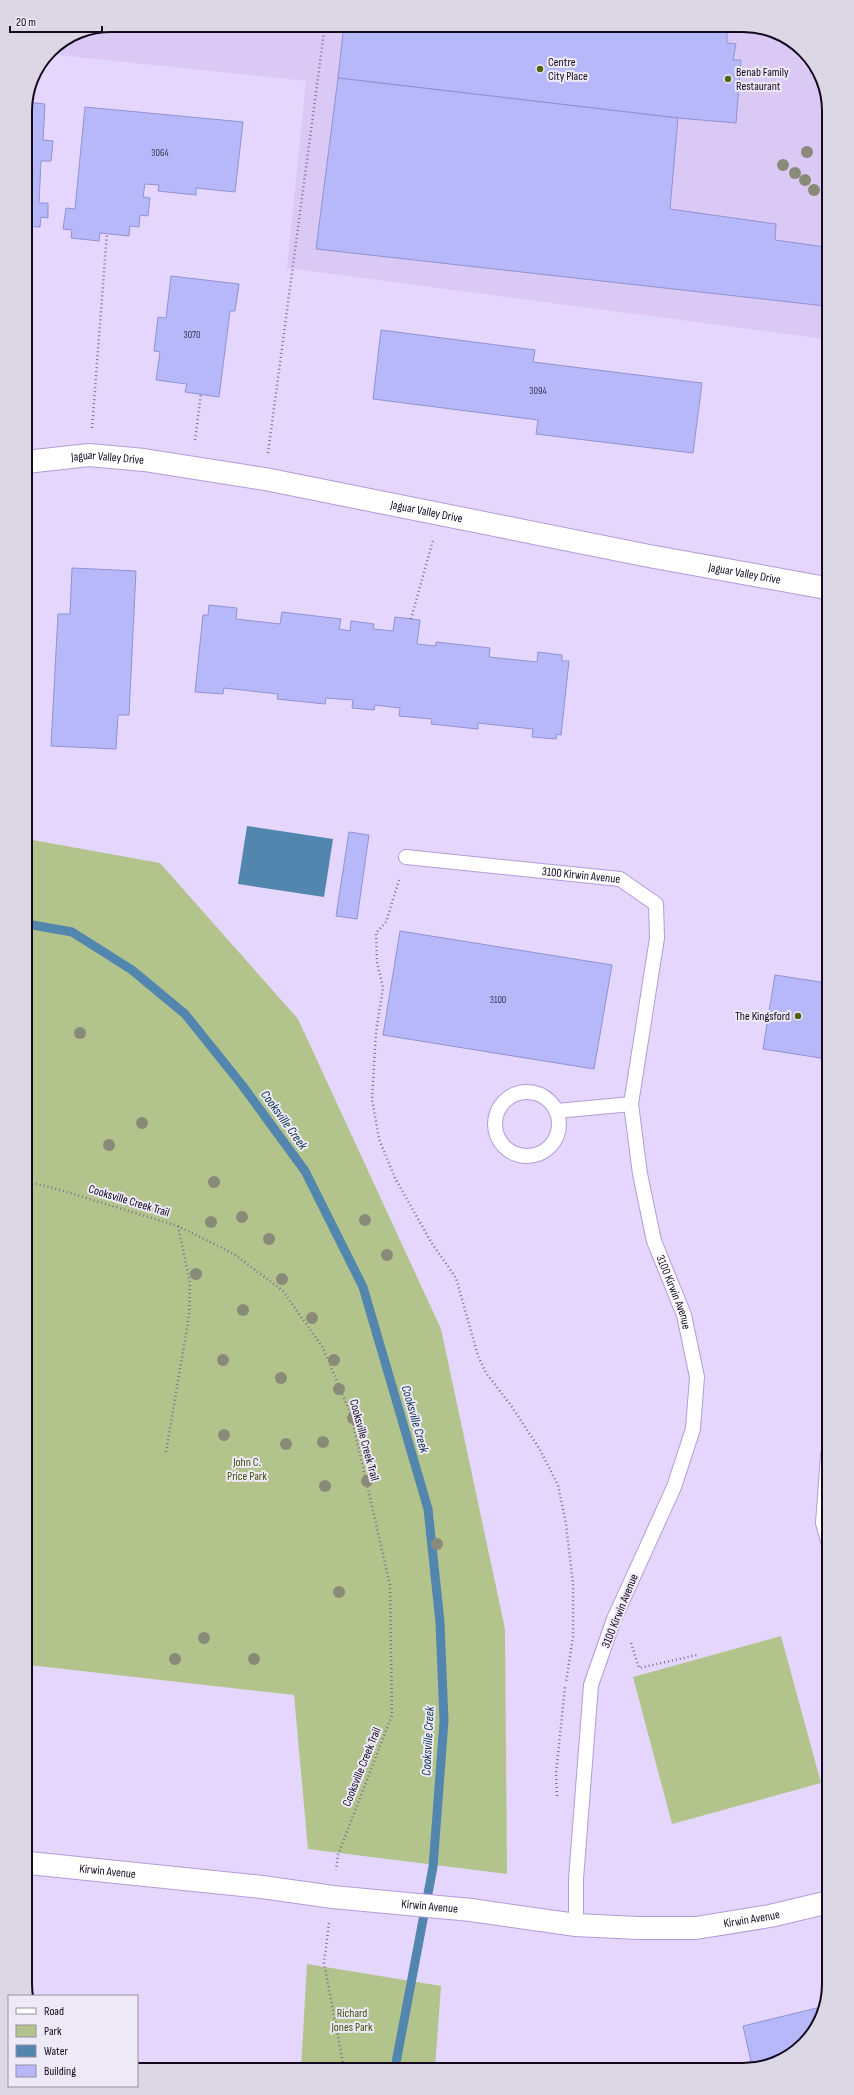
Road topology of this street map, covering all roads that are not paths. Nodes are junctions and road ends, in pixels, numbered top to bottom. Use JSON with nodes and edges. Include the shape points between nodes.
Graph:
{"nodes":[{"id":1,"x":32,"y":461,"type":"edge"},
{"id":2,"x":822,"y":587,"type":"edge"},
{"id":3,"x":406,"y":857,"type":"road end"},
{"id":4,"x":631,"y":1104,"type":"junction"},
{"id":5,"x":557,"y":1111,"type":"junction"},
{"id":6,"x":32,"y":1862,"type":"edge"},
{"id":7,"x":822,"y":1904,"type":"edge"},
{"id":8,"x":576,"y":1924,"type":"junction"}],
"edges":[{"from":1,"to":2,"type":"street","name":"Jaguar Valley Drive","via":[[89,455],[144,460],[265,479],[648,556]]},
{"from":3,"to":4,"type":"lane","name":"3100 Kirwin Avenue","via":[[620,879],[656,904],[657,938]]},
{"from":4,"to":5,"type":"lane"},
{"from":4,"to":8,"type":"lane","name":"3100 Kirwin Avenue","via":[[640,1174],[654,1241],[684,1315],[697,1377],[693,1429],[674,1487],[610,1630],[591,1685],[576,1879]]},
{"from":5,"to":5,"type":"lane","via":[[543,1096],[533,1093],[512,1096],[504,1102],[495,1121],[500,1141],[507,1149],[517,1154],[538,1155],[554,1142],[559,1127]]},
{"from":6,"to":8,"type":"street","name":"Kirwin Avenue","via":[[471,1910]]},
{"from":7,"to":8,"type":"street","name":"Kirwin Avenue","via":[[770,1916],[696,1928]]}]}
